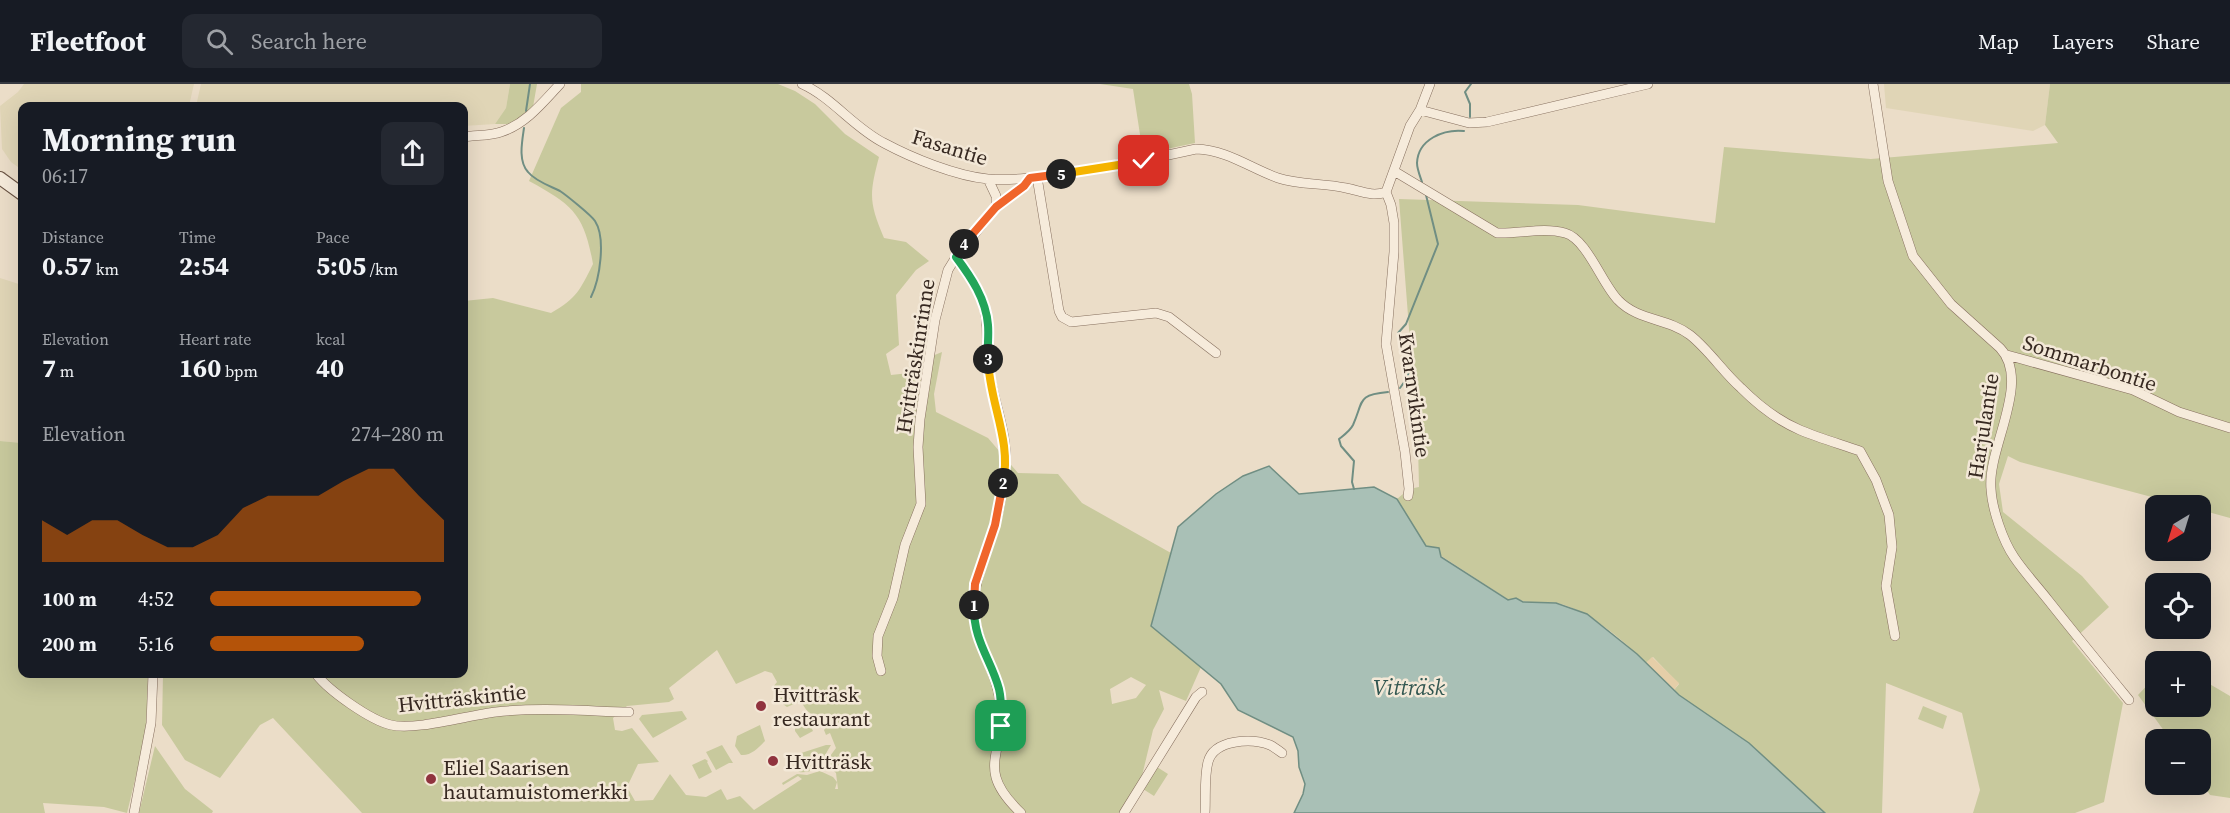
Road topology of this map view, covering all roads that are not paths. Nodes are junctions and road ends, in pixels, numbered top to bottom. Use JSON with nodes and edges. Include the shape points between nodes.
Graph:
{"nodes":[{"id":1,"x":560,"y":84,"type":"edge"},
{"id":2,"x":802,"y":84,"type":"edge"},
{"id":3,"x":1430,"y":84,"type":"edge"},
{"id":4,"x":1648,"y":84,"type":"edge"},
{"id":5,"x":1873,"y":84,"type":"edge"},
{"id":6,"x":1420,"y":110,"type":"junction"},
{"id":7,"x":468,"y":137,"type":"edge"},
{"id":8,"x":1395,"y":171,"type":"junction"},
{"id":9,"x":1033,"y":177,"type":"junction"},
{"id":10,"x":0,"y":178,"type":"edge"},
{"id":11,"x":988,"y":179,"type":"junction"},
{"id":12,"x":18,"y":191,"type":"edge"},
{"id":13,"x":1386,"y":192,"type":"junction"},
{"id":14,"x":996,"y":207,"type":"junction"},
{"id":15,"x":956,"y":257,"type":"junction"},
{"id":16,"x":1216,"y":353,"type":"dead end"},
{"id":17,"x":2007,"y":355,"type":"junction"},
{"id":18,"x":2230,"y":428,"type":"edge"},
{"id":19,"x":1408,"y":496,"type":"dead end"},
{"id":20,"x":1894,"y":636,"type":"dead end"},
{"id":21,"x":881,"y":671,"type":"dead end"},
{"id":22,"x":153,"y":678,"type":"edge"},
{"id":23,"x":320,"y":678,"type":"edge"},
{"id":24,"x":1202,"y":693,"type":"dead end"},
{"id":25,"x":2129,"y":700,"type":"dead end"},
{"id":26,"x":629,"y":712,"type":"dead end"},
{"id":27,"x":1282,"y":753,"type":"dead end"},
{"id":28,"x":134,"y":813,"type":"edge"},
{"id":29,"x":1021,"y":813,"type":"edge"},
{"id":30,"x":1124,"y":813,"type":"edge"},
{"id":31,"x":1205,"y":813,"type":"edge"}],
"edges":[{"from":1,"to":7,"type":"street","via":[[517,125],[499,133]]},
{"from":2,"to":11,"type":"street","name":"Fasantie","via":[[881,142],[934,164]]},
{"from":3,"to":6,"type":"street"},
{"from":4,"to":6,"type":"street","via":[[1487,122],[1469,123]]},
{"from":5,"to":17,"type":"street","name":"Harjulantie","via":[[1888,181],[1913,256],[1951,304]]},
{"from":6,"to":8,"type":"street","via":[[1410,126]]},
{"from":8,"to":13,"type":"street"},
{"from":8,"to":20,"type":"street","via":[[1497,233],[1567,233],[1580,243],[1617,299],[1633,313],[1690,336],[1741,388],[1798,430],[1860,451],[1889,515],[1892,547],[1886,586]]},
{"from":9,"to":11,"type":"street","name":"Fasantie"},
{"from":9,"to":13,"type":"street","name":"Fasantie","via":[[1128,165],[1196,149],[1222,153],[1277,178],[1368,194]]},
{"from":9,"to":14,"type":"street","name":"Hvitträskinrinne"},
{"from":9,"to":16,"type":"street","via":[[1062,317],[1071,322],[1162,314]]},
{"from":10,"to":12,"type":"street"},
{"from":11,"to":14,"type":"street","via":[[996,196]]},
{"from":13,"to":19,"type":"street","name":"Kvarnvikintie","via":[[1394,223],[1386,344],[1405,452]]},
{"from":14,"to":15,"type":"street","name":"Hvitträskinrinne"},
{"from":15,"to":21,"type":"street","name":"Hvitträskinrinne","via":[[948,270],[935,320],[922,408],[918,447],[921,504],[879,636],[877,656]]},
{"from":15,"to":29,"type":"street","via":[[984,304],[988,363],[1006,459],[995,525],[975,584],[974,609],[981,649],[999,689],[1001,726],[993,766],[995,780]]},
{"from":17,"to":18,"type":"street","name":"Sommarbontie","via":[[2118,386]]},
{"from":17,"to":25,"type":"street","name":"Harjulantie","via":[[2011,391],[1990,487],[1996,517],[2013,556]]},
{"from":22,"to":28,"type":"street","via":[[151,723]]},
{"from":23,"to":26,"type":"street","name":"Hvitträskintie","via":[[334,692],[393,726],[508,711]]},
{"from":24,"to":30,"type":"street"},
{"from":27,"to":31,"type":"street","via":[[1260,743],[1237,742],[1218,748],[1208,761]]}]}
